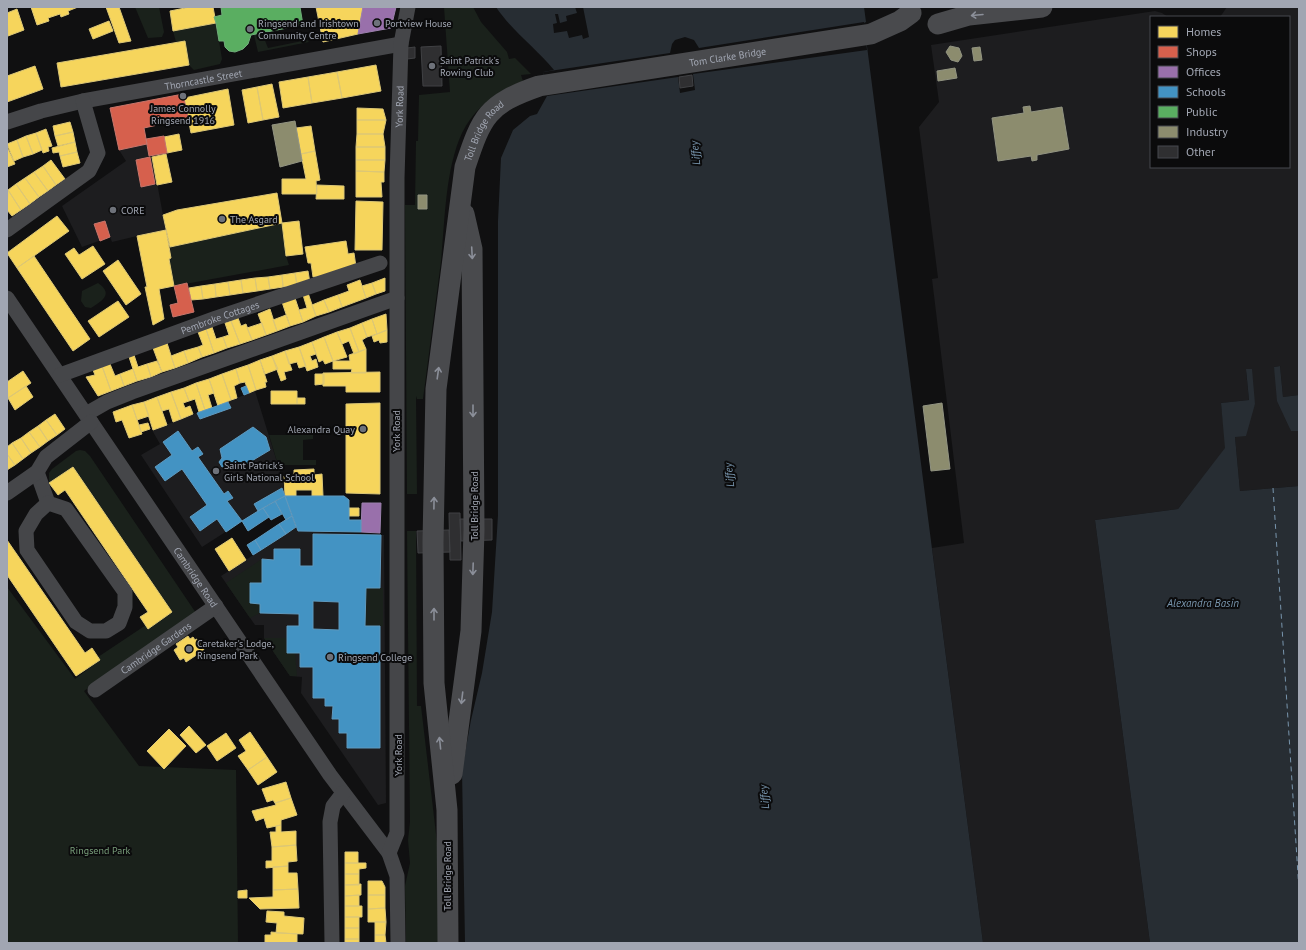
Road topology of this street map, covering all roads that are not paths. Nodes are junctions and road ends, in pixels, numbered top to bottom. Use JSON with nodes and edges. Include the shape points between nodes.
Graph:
{"nodes":[{"id":1,"x":408,"y":7,"type":"edge"},
{"id":2,"x":957,"y":7,"type":"edge"},
{"id":3,"x":1042,"y":7,"type":"edge"},
{"id":4,"x":910,"y":10,"type":"edge"},
{"id":5,"x":938,"y":24,"type":"junction"},
{"id":6,"x":401,"y":44,"type":"junction"},
{"id":7,"x":539,"y":86,"type":"joint"},
{"id":8,"x":83,"y":101,"type":"junction"},
{"id":9,"x":7,"y":122,"type":"edge"},
{"id":10,"x":461,"y":202,"type":"junction"},
{"id":11,"x":7,"y":230,"type":"edge"},
{"id":12,"x":380,"y":263,"type":"dead end"},
{"id":13,"x":7,"y":298,"type":"edge"},
{"id":14,"x":394,"y":299,"type":"junction"},
{"id":15,"x":60,"y":375,"type":"junction"},
{"id":16,"x":89,"y":418,"type":"junction"},
{"id":17,"x":37,"y":472,"type":"junction"},
{"id":18,"x":7,"y":493,"type":"edge"},
{"id":19,"x":48,"y":503,"type":"junction"},
{"id":20,"x":216,"y":606,"type":"junction"},
{"id":21,"x":95,"y":690,"type":"dead end"},
{"id":22,"x":343,"y":792,"type":"junction"},
{"id":23,"x":447,"y":810,"type":"junction"},
{"id":24,"x":390,"y":853,"type":"junction"},
{"id":25,"x":332,"y":943,"type":"edge"},
{"id":26,"x":398,"y":943,"type":"edge"},
{"id":27,"x":448,"y":943,"type":"edge"}],
"edges":[{"from":1,"to":6,"type":"street","name":"York Road"},
{"from":2,"to":5,"type":"main road","via":[[950,18]]},
{"from":3,"to":5,"type":"main road","one_way":true,"via":[[969,15]]},
{"from":4,"to":5,"type":"main road","via":[[925,23]]},
{"from":4,"to":7,"type":"main road","name":"Tom Clarke Bridge","via":[[900,21],[871,34]]},
{"from":6,"to":8,"type":"street","name":"Thorncastle Street"},
{"from":6,"to":14,"type":"street","name":"York Road"},
{"from":7,"to":10,"type":"main road","name":"Toll Bridge Road","via":[[503,102],[488,113],[477,133],[465,167]]},
{"from":8,"to":9,"type":"street","name":"Thorncastle Street"},
{"from":8,"to":11,"type":"street","via":[[98,153],[89,171]]},
{"from":23,"to":10,"type":"main road","name":"Toll Bridge Road","one_way":true,"via":[[434,683],[436,389]]},
{"from":10,"to":23,"type":"main road","name":"Toll Bridge Road","one_way":true,"via":[[472,249],[474,530],[471,631]]},
{"from":12,"to":15,"type":"street","name":"Pembroke Cottages","via":[[216,318]]},
{"from":13,"to":15,"type":"street","name":"Cambridge Road"},
{"from":14,"to":16,"type":"street","via":[[132,392],[107,402]]},
{"from":14,"to":24,"type":"street","name":"York Road","via":[[398,818],[397,833]]},
{"from":15,"to":16,"type":"street","name":"Cambridge Road"},
{"from":16,"to":17,"type":"street","via":[[46,457]]},
{"from":16,"to":20,"type":"street","name":"Cambridge Road"},
{"from":17,"to":18,"type":"street"},
{"from":17,"to":19,"type":"street"},
{"from":19,"to":19,"type":"street","via":[[66,509],[125,592],[125,607],[119,624],[106,631],[90,631],[76,622],[27,550],[26,531],[36,514]]},
{"from":20,"to":21,"type":"street","name":"Cambridge Gardens"},
{"from":20,"to":22,"type":"street","name":"Cambridge Road"},
{"from":22,"to":24,"type":"street","name":"Cambridge Road"},
{"from":22,"to":25,"type":"street","via":[[334,806],[330,822]]},
{"from":23,"to":27,"type":"main road","name":"Toll Bridge Road"},
{"from":24,"to":26,"type":"street","via":[[397,876]]}]}
